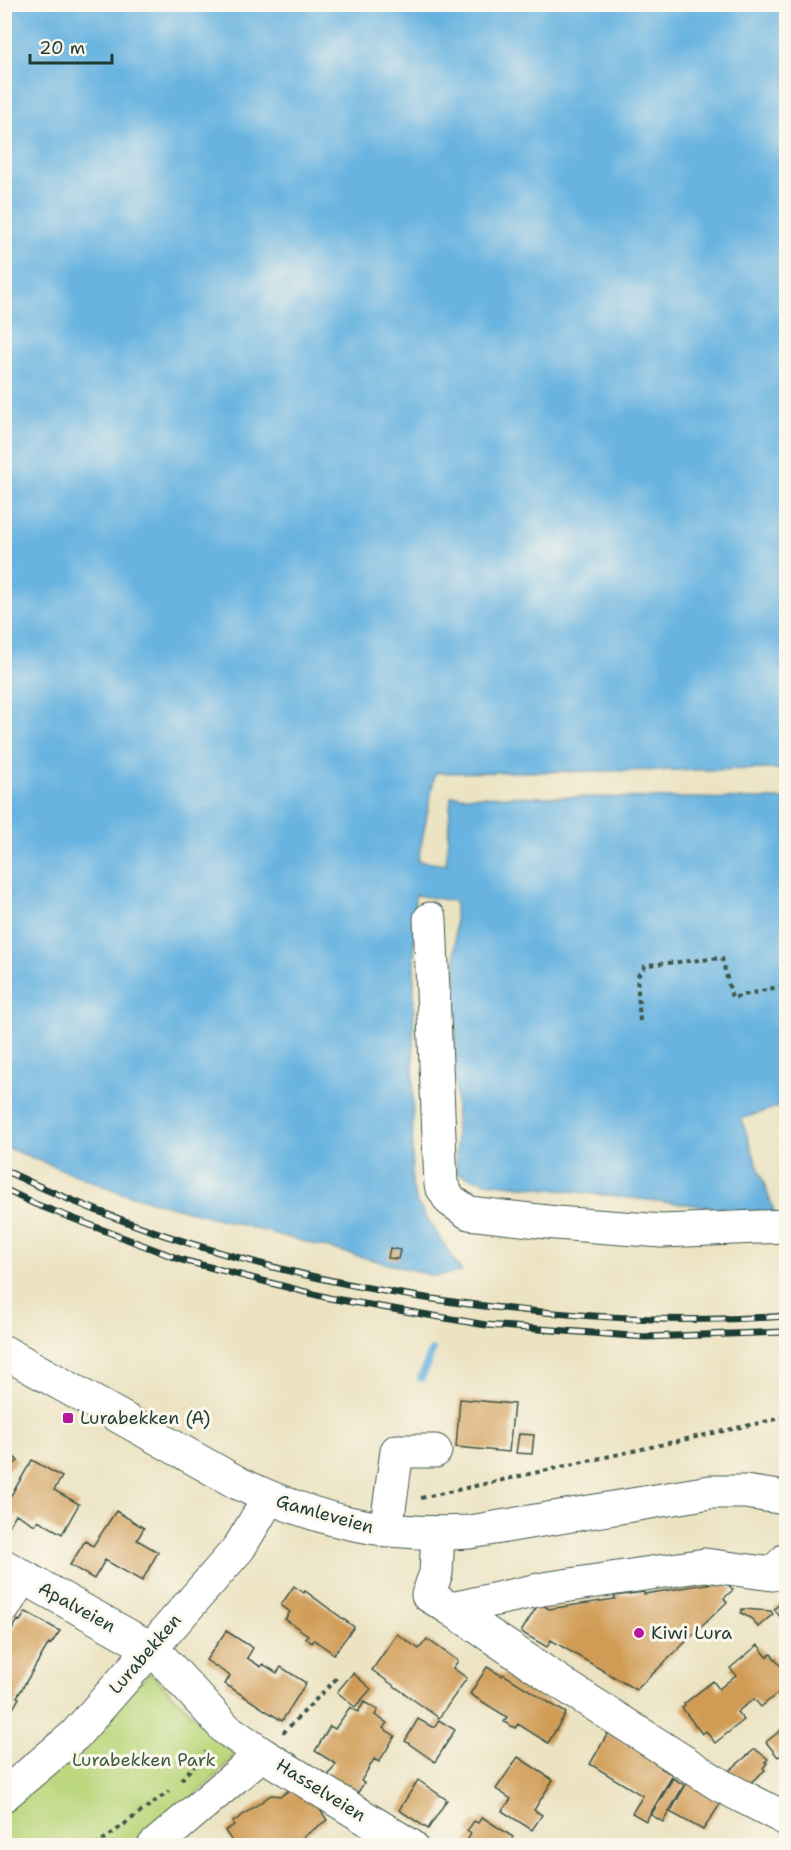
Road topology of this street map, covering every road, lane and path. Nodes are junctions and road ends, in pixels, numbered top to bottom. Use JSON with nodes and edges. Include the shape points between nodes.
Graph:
{"nodes":[{"id":1,"x":430,"y":919,"type":"dead end"},
{"id":2,"x":786,"y":985,"type":"edge"},
{"id":3,"x":640,"y":1021,"type":"dead end"},
{"id":4,"x":786,"y":1226,"type":"edge"},
{"id":5,"x":4,"y":1352,"type":"edge"},
{"id":6,"x":435,"y":1451,"type":"dead end"},
{"id":7,"x":269,"y":1498,"type":"junction"},
{"id":8,"x":786,"y":1498,"type":"edge"},
{"id":9,"x":386,"y":1531,"type":"junction"},
{"id":10,"x":438,"y":1534,"type":"junction"},
{"id":11,"x":786,"y":1560,"type":"edge"},
{"id":12,"x":13,"y":1572,"type":"edge"},
{"id":13,"x":4,"y":1607,"type":"edge"},
{"id":14,"x":451,"y":1609,"type":"junction"},
{"id":15,"x":150,"y":1648,"type":"junction"},
{"id":16,"x":339,"y":1676,"type":"dead end"},
{"id":17,"x":226,"y":1729,"type":"junction"},
{"id":18,"x":262,"y":1754,"type":"junction"},
{"id":19,"x":178,"y":1783,"type":"dead end"},
{"id":20,"x":171,"y":1789,"type":"dead end"},
{"id":21,"x":4,"y":1795,"type":"edge"},
{"id":22,"x":786,"y":1820,"type":"edge"},
{"id":23,"x":95,"y":1845,"type":"edge"},
{"id":24,"x":154,"y":1845,"type":"edge"},
{"id":25,"x":411,"y":1845,"type":"edge"}],
"edges":[{"from":1,"to":4,"type":"street","via":[[441,1185],[450,1200],[470,1213],[556,1223],[662,1231]]},
{"from":2,"to":3,"type":"path","via":[[732,998],[722,958],[646,965],[637,977]]},
{"from":5,"to":7,"type":"street","name":"Gamleveien"},
{"from":6,"to":9,"type":"street","via":[[397,1451]]},
{"from":7,"to":9,"type":"street","name":"Gamleveien","via":[[347,1524]]},
{"from":7,"to":15,"type":"street","name":"Lurabekken","via":[[239,1548]]},
{"from":8,"to":10,"type":"street","name":"Gamleveien","via":[[710,1492]]},
{"from":9,"to":10,"type":"street","name":"Gamleveien"},
{"from":10,"to":14,"type":"street","via":[[436,1573],[428,1595]]},
{"from":11,"to":14,"type":"street","via":[[772,1574],[705,1565],[543,1589]]},
{"from":12,"to":13,"type":"street"},
{"from":12,"to":15,"type":"street","name":"Apalveien"},
{"from":14,"to":22,"type":"street","via":[[720,1785]]},
{"from":15,"to":17,"type":"street","name":"Hasselveien"},
{"from":15,"to":21,"type":"street","name":"Lurabekken","via":[[75,1734]]},
{"from":16,"to":18,"type":"path"},
{"from":17,"to":18,"type":"street","name":"Hasselveien"},
{"from":17,"to":19,"type":"path"},
{"from":18,"to":24,"type":"street","name":"Hasselveien"},
{"from":18,"to":25,"type":"street","name":"Hasselveien"},
{"from":20,"to":23,"type":"path"}]}
